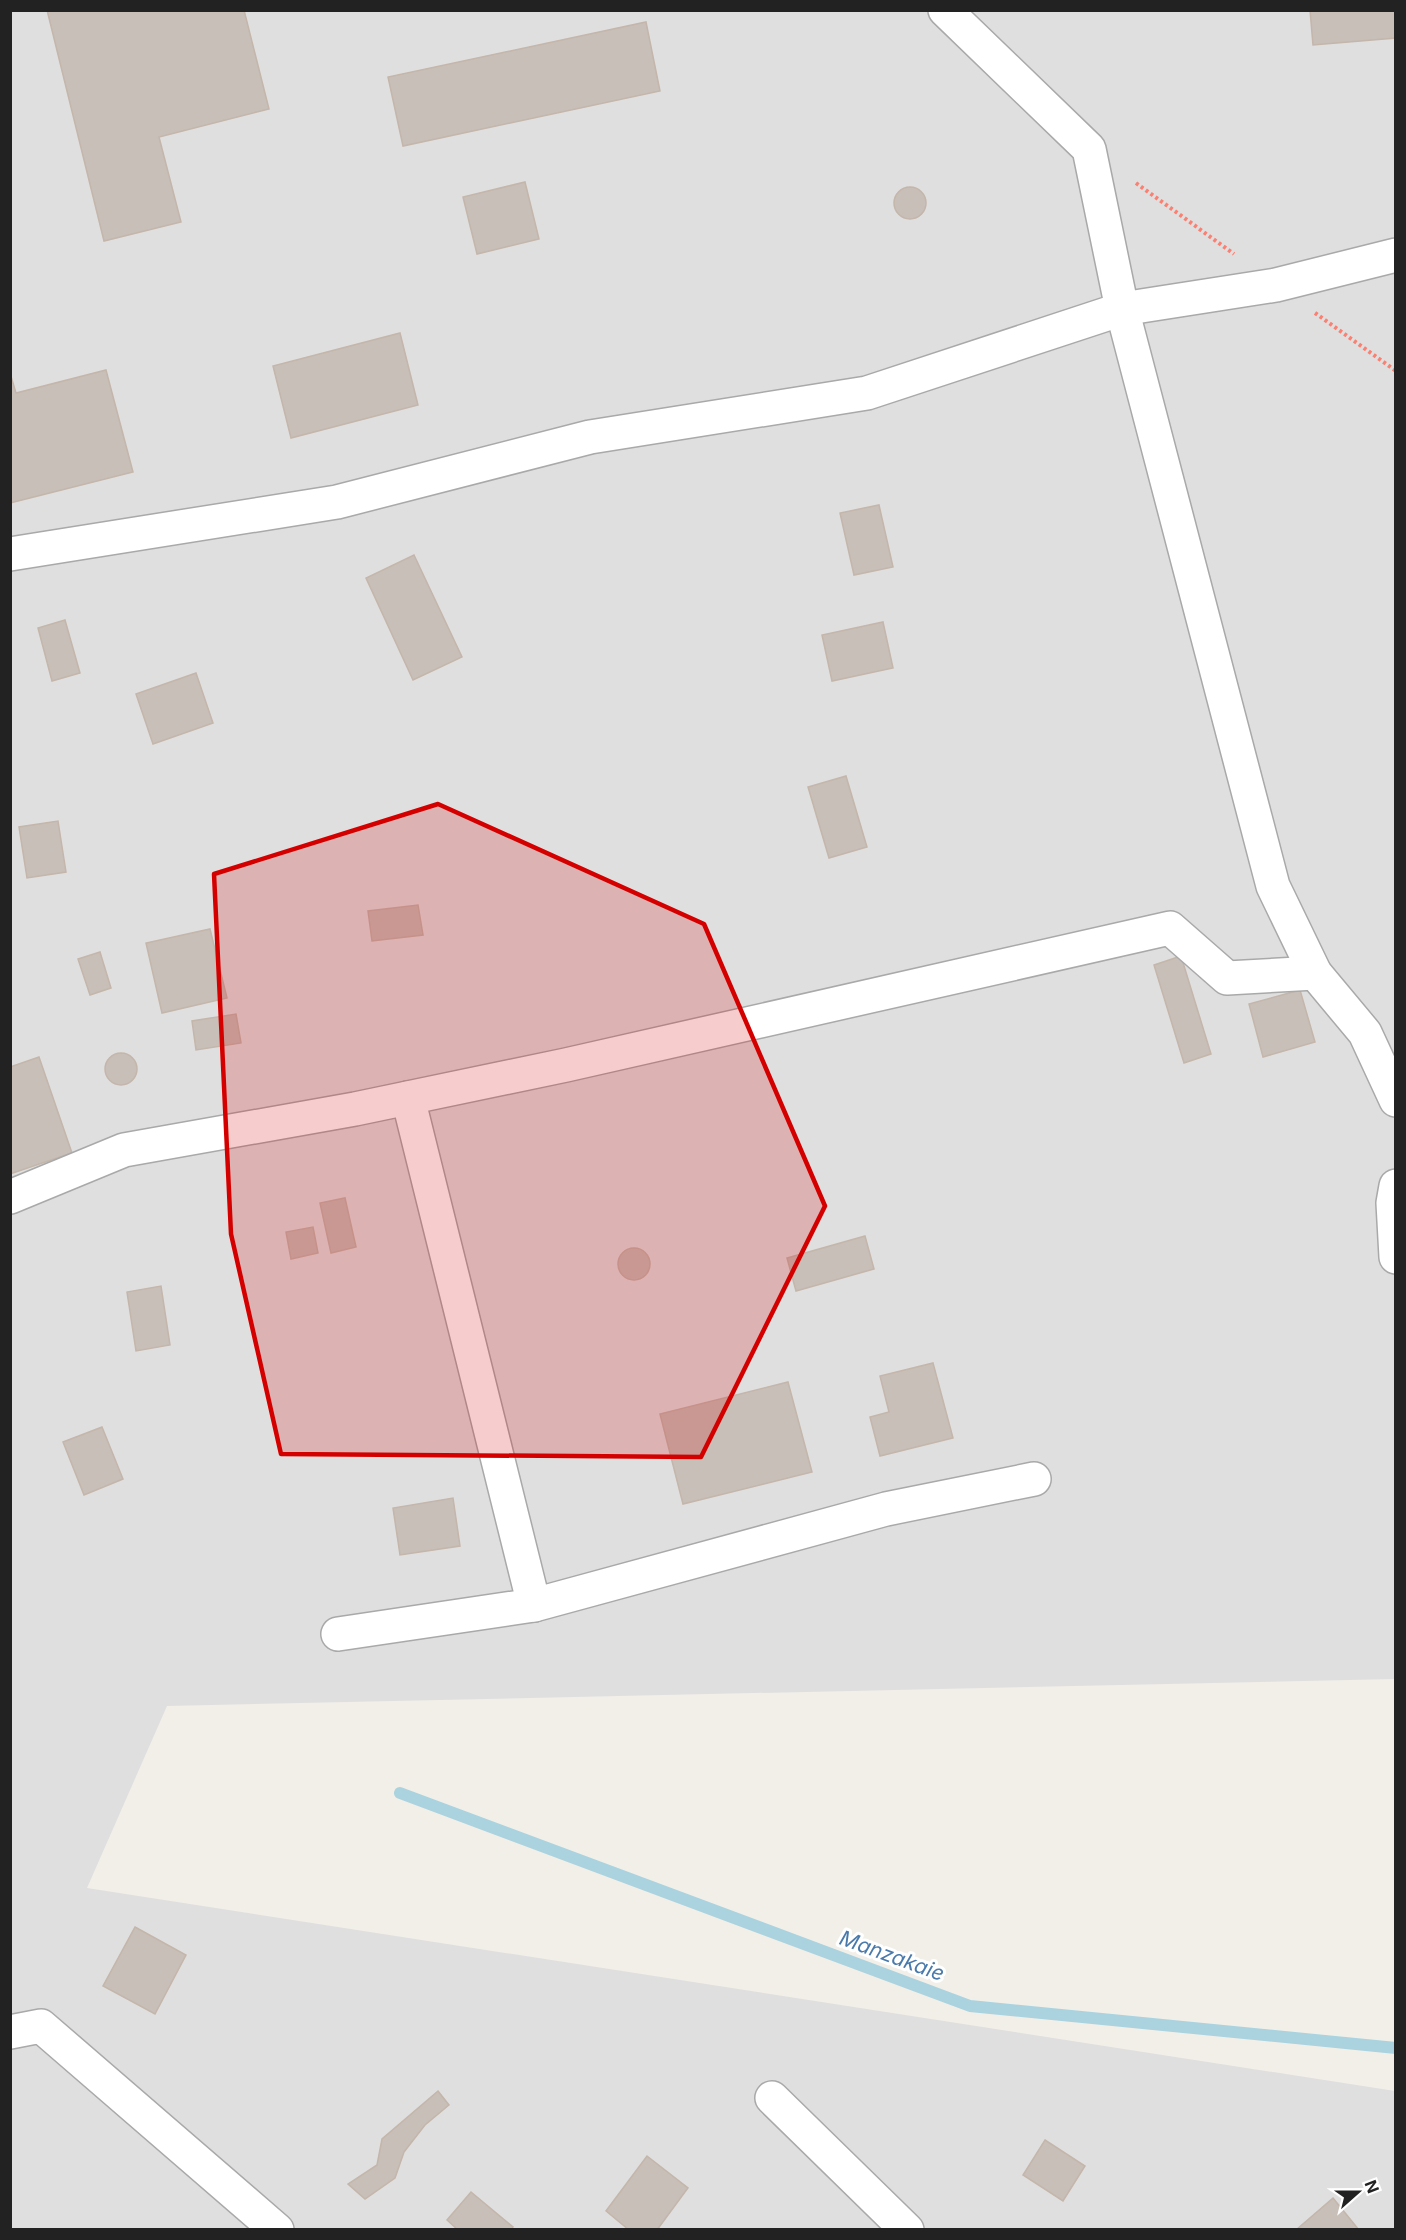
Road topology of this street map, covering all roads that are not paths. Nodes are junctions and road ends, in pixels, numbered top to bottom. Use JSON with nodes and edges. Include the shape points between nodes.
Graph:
{"nodes":[{"id":1,"x":945,"y":10,"type":"edge"},
{"id":2,"x":1395,"y":255,"type":"edge"},
{"id":3,"x":1122,"y":309,"type":"junction"},
{"id":4,"x":10,"y":554,"type":"edge"},
{"id":5,"x":1315,"y":973,"type":"junction"},
{"id":6,"x":408,"y":1098,"type":"junction"},
{"id":7,"x":1395,"y":1100,"type":"edge"},
{"id":8,"x":1395,"y":1186,"type":"edge"},
{"id":9,"x":10,"y":1197,"type":"edge"},
{"id":10,"x":1395,"y":1257,"type":"edge"},
{"id":11,"x":1034,"y":1479,"type":"dead end"},
{"id":12,"x":534,"y":1605,"type":"junction"},
{"id":13,"x":338,"y":1634,"type":"dead end"},
{"id":14,"x":10,"y":2032,"type":"edge"},
{"id":15,"x":772,"y":2098,"type":"dead end"},
{"id":16,"x":277,"y":2229,"type":"edge"},
{"id":17,"x":907,"y":2229,"type":"edge"}],
"edges":[{"from":1,"to":3,"type":"street","via":[[1089,148]]},
{"from":2,"to":3,"type":"street","via":[[1276,285]]},
{"from":3,"to":4,"type":"street","via":[[867,393],[590,437],[337,502]]},
{"from":3,"to":5,"type":"street","via":[[1273,886]]},
{"from":5,"to":6,"type":"street","via":[[1227,978],[1170,928]]},
{"from":5,"to":7,"type":"street","via":[[1365,1032]]},
{"from":6,"to":9,"type":"street","via":[[124,1150]]},
{"from":6,"to":12,"type":"street"},
{"from":8,"to":10,"type":"street"},
{"from":11,"to":12,"type":"street","via":[[886,1509]]},
{"from":12,"to":13,"type":"street"},
{"from":14,"to":16,"type":"street","via":[[41,2026]]},
{"from":15,"to":17,"type":"street"}]}
